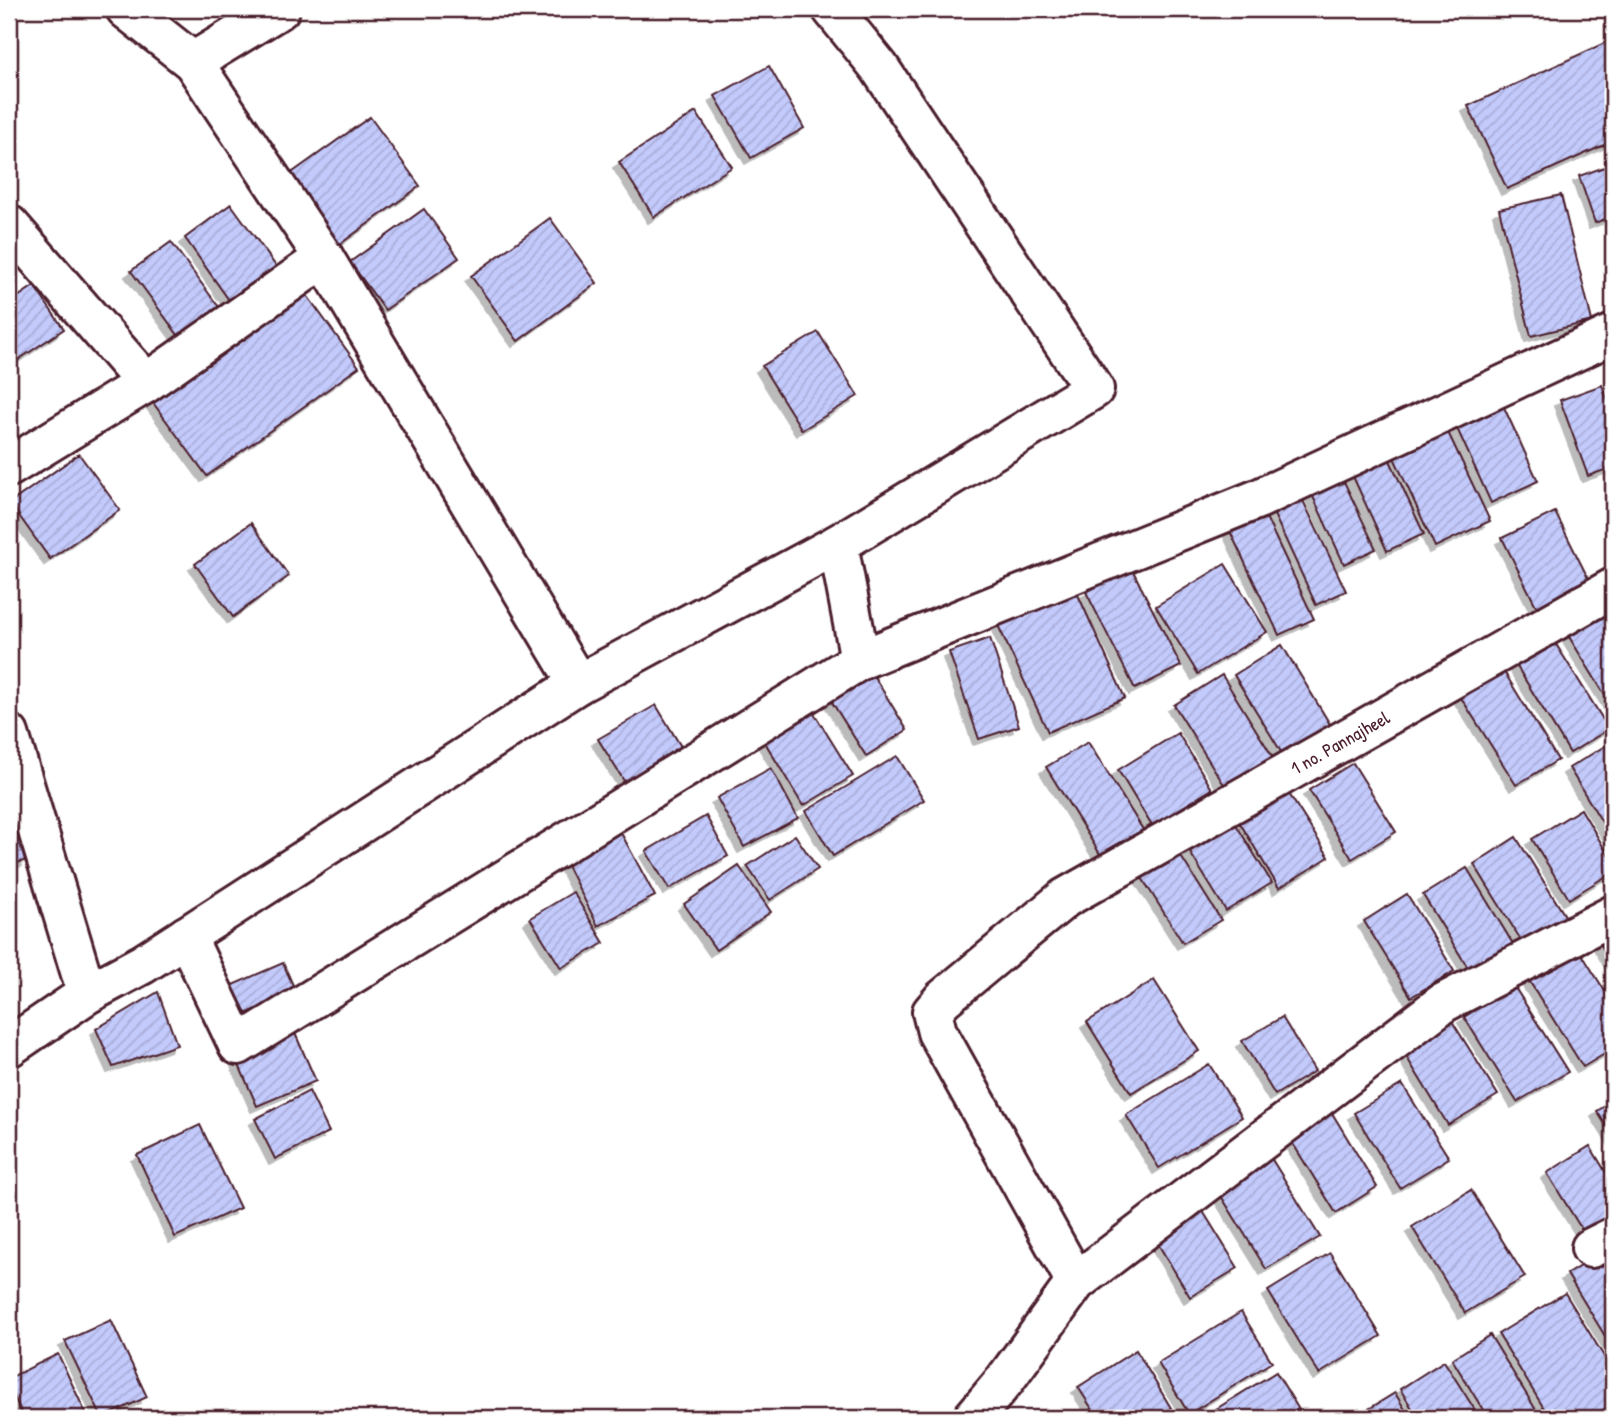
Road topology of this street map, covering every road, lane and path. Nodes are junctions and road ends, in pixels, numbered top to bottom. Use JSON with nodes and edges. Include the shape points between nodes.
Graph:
{"nodes":[{"id":1,"x":126,"y":9,"type":"edge"},
{"id":2,"x":280,"y":9,"type":"edge"},
{"id":3,"x":832,"y":9,"type":"edge"},
{"id":4,"x":193,"y":62,"type":"junction"},
{"id":5,"x":9,"y":226,"type":"edge"},
{"id":6,"x":324,"y":258,"type":"junction"},
{"id":7,"x":1613,"y":334,"type":"edge"},
{"id":8,"x":146,"y":383,"type":"junction"},
{"id":9,"x":9,"y":467,"type":"edge"},
{"id":10,"x":838,"y":544,"type":"junction"},
{"id":11,"x":1613,"y":588,"type":"edge"},
{"id":12,"x":860,"y":660,"type":"junction"},
{"id":13,"x":578,"y":684,"type":"junction"},
{"id":14,"x":9,"y":734,"type":"edge"},
{"id":15,"x":1613,"y":915,"type":"edge"},
{"id":16,"x":186,"y":936,"type":"junction"},
{"id":17,"x":88,"y":994,"type":"junction"},
{"id":18,"x":9,"y":1047,"type":"edge"},
{"id":19,"x":1076,"y":1282,"type":"junction"},
{"id":20,"x":973,"y":1418,"type":"edge"}],
"edges":[{"from":1,"to":4,"type":"street"},
{"from":2,"to":4,"type":"street"},
{"from":3,"to":10,"type":"street","via":[[879,67],[1094,389]]},
{"from":4,"to":6,"type":"street"},
{"from":5,"to":8,"type":"street"},
{"from":6,"to":8,"type":"street"},
{"from":6,"to":13,"type":"street"},
{"from":7,"to":12,"type":"street","via":[[1258,499]]},
{"from":8,"to":9,"type":"street"},
{"from":10,"to":12,"type":"street"},
{"from":10,"to":13,"type":"street"},
{"from":11,"to":19,"type":"street","name":"1 no. Pannajheel","via":[[1065,898],[932,1012],[937,1032]]},
{"from":12,"to":16,"type":"street","via":[[238,1045]]},
{"from":13,"to":16,"type":"street"},
{"from":14,"to":17,"type":"street"},
{"from":15,"to":19,"type":"street","via":[[1443,1003]]},
{"from":16,"to":17,"type":"street"},
{"from":17,"to":18,"type":"street"},
{"from":19,"to":20,"type":"street"}]}
